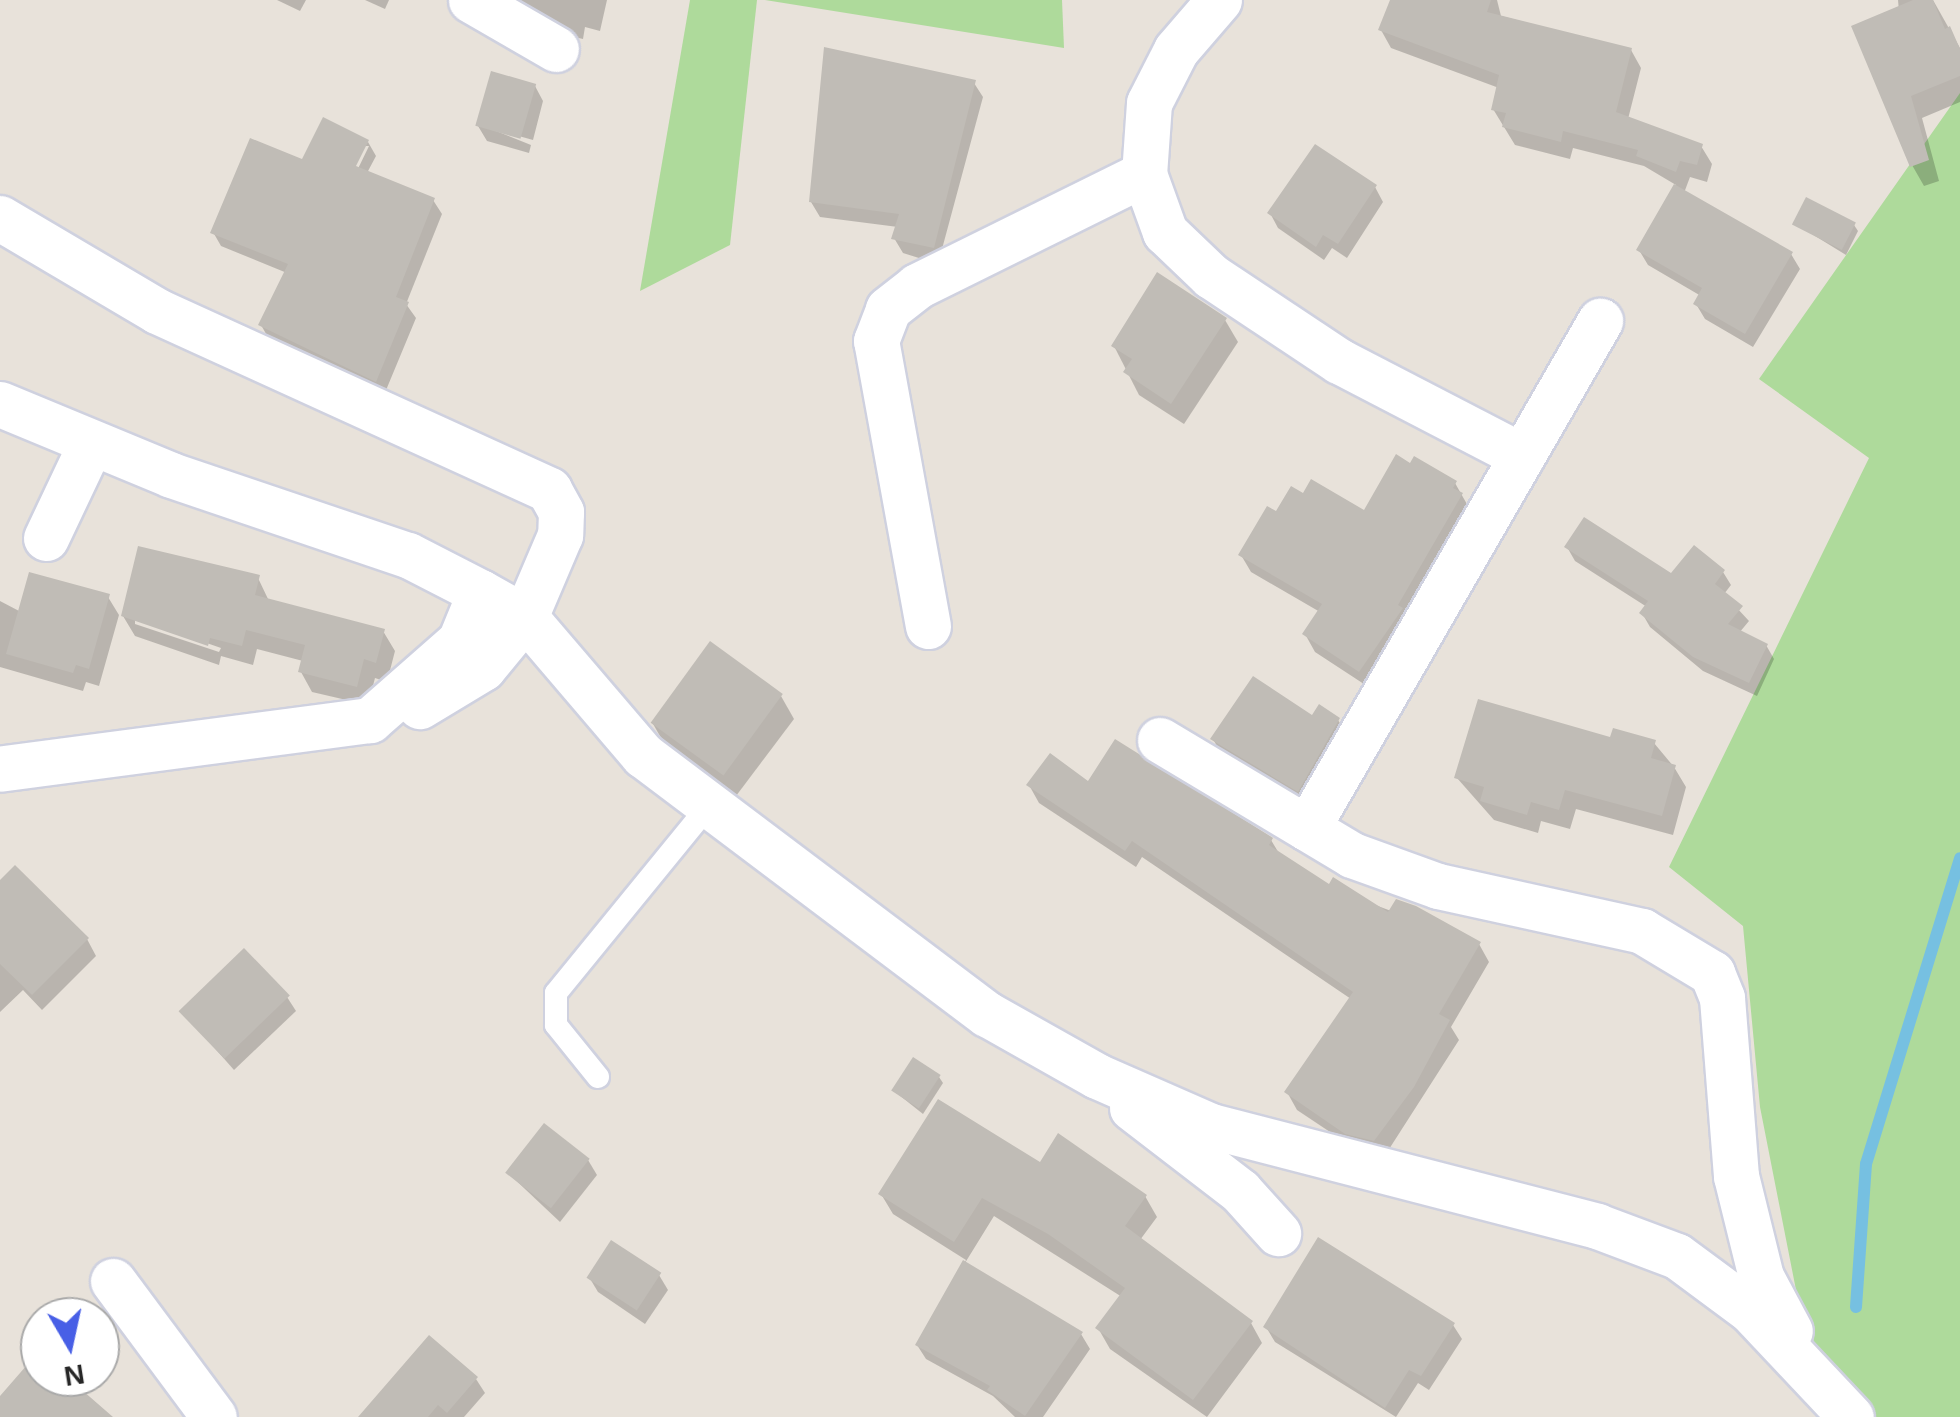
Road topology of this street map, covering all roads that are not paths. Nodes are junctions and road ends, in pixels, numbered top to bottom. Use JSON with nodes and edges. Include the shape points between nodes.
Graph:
{"nodes":[{"id":1,"x":470,"y":0,"type":"edge"},
{"id":2,"x":1219,"y":0,"type":"edge"},
{"id":3,"x":556,"y":49,"type":"dead end"},
{"id":4,"x":1144,"y":174,"type":"junction"},
{"id":5,"x":0,"y":218,"type":"edge"},
{"id":6,"x":1600,"y":321,"type":"dead end"},
{"id":7,"x":0,"y":404,"type":"edge"},
{"id":8,"x":91,"y":443,"type":"junction"},
{"id":9,"x":1522,"y":456,"type":"junction"},
{"id":10,"x":46,"y":538,"type":"dead end"},
{"id":11,"x":480,"y":592,"type":"junction"},
{"id":12,"x":526,"y":617,"type":"junction"},
{"id":13,"x":928,"y":626,"type":"dead end"},
{"id":14,"x":370,"y":720,"type":"junction"},
{"id":15,"x":1160,"y":740,"type":"dead end"},
{"id":16,"x":0,"y":769,"type":"edge"},
{"id":17,"x":707,"y":808,"type":"junction"},
{"id":18,"x":1307,"y":828,"type":"junction"},
{"id":19,"x":1097,"y":1076,"type":"junction"},
{"id":20,"x":598,"y":1077,"type":"dead end"},
{"id":21,"x":1278,"y":1234,"type":"dead end"},
{"id":22,"x":114,"y":1281,"type":"dead end"},
{"id":23,"x":1840,"y":1408,"type":"edge"},
{"id":24,"x":214,"y":1417,"type":"edge"}],
"edges":[{"from":1,"to":3,"type":"street"},
{"from":2,"to":4,"type":"street","via":[[1176,50],[1148,104]]},
{"from":4,"to":9,"type":"street","via":[[1165,232],[1210,276],[1339,361]]},
{"from":4,"to":13,"type":"street","via":[[917,286],[888,309],[876,341]]},
{"from":5,"to":12,"type":"street","via":[[157,312],[549,490],[561,512],[560,535]]},
{"from":6,"to":9,"type":"street"},
{"from":7,"to":8,"type":"street"},
{"from":8,"to":10,"type":"street"},
{"from":8,"to":11,"type":"street","via":[[408,554]]},
{"from":9,"to":18,"type":"street"},
{"from":11,"to":12,"type":"street"},
{"from":11,"to":14,"type":"street","via":[[460,642]]},
{"from":12,"to":14,"type":"street","via":[[483,668],[436,702]]},
{"from":12,"to":17,"type":"street","via":[[643,755]]},
{"from":14,"to":16,"type":"street"},
{"from":15,"to":18,"type":"street"},
{"from":17,"to":19,"type":"street","via":[[987,1014]]},
{"from":17,"to":20,"type":"lane","via":[[556,993],[556,1024]]},
{"from":18,"to":23,"type":"street","via":[[1352,855],[1438,886],[1642,931],[1712,973],[1722,998],[1736,1176],[1761,1277]]},
{"from":19,"to":21,"type":"street","via":[[1158,1132],[1240,1191]]},
{"from":19,"to":23,"type":"street","via":[[1211,1126],[1597,1226],[1677,1256],[1750,1310]]},
{"from":22,"to":24,"type":"street"}]}
